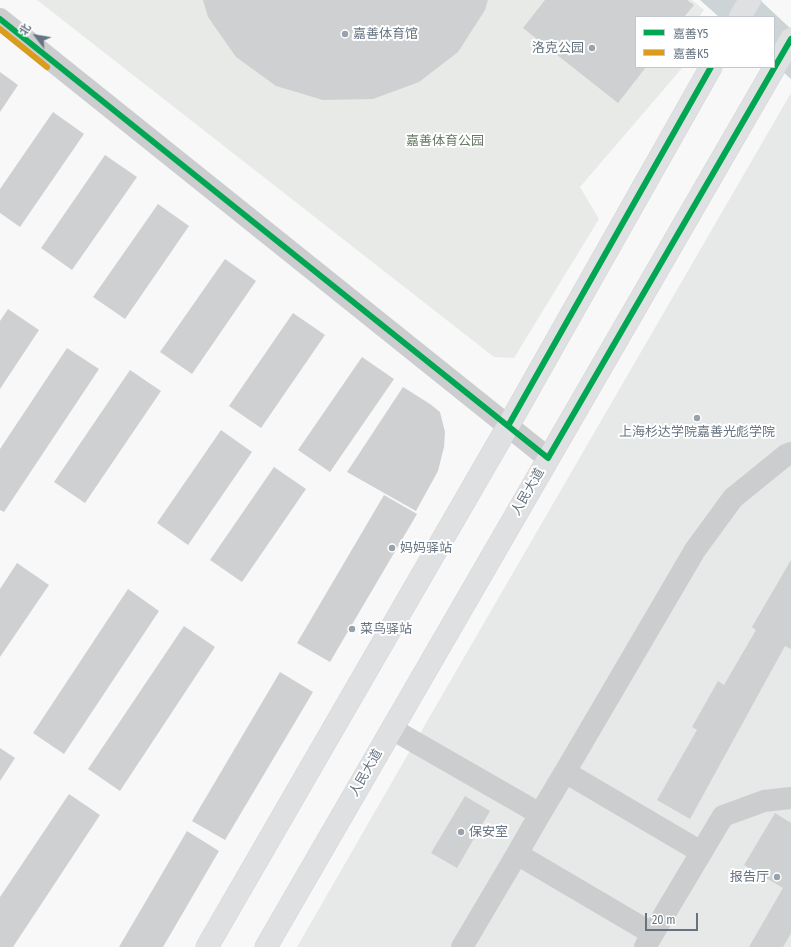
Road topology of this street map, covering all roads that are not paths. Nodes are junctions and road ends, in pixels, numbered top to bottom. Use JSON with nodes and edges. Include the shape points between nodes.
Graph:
{"nodes":[{"id":1,"x":750,"y":0,"type":"edge"},
{"id":2,"x":741,"y":16,"type":"edge"},
{"id":3,"x":0,"y":19,"type":"edge"},
{"id":4,"x":791,"y":39,"type":"edge"},
{"id":5,"x":775,"y":66,"type":"edge"},
{"id":6,"x":710,"y":68,"type":"edge"},
{"id":7,"x":774,"y":68,"type":"edge"},
{"id":8,"x":508,"y":426,"type":"junction"},
{"id":9,"x":791,"y":453,"type":"edge"},
{"id":10,"x":548,"y":458,"type":"junction"},
{"id":11,"x":392,"y":729,"type":"junction"},
{"id":12,"x":565,"y":772,"type":"junction"},
{"id":13,"x":791,"y":798,"type":"edge"},
{"id":14,"x":540,"y":814,"type":"junction"},
{"id":15,"x":701,"y":852,"type":"junction"},
{"id":16,"x":517,"y":854,"type":"junction"},
{"id":17,"x":649,"y":940,"type":"edge"},
{"id":18,"x":207,"y":947,"type":"edge"},
{"id":19,"x":266,"y":947,"type":"edge"},
{"id":20,"x":462,"y":947,"type":"edge"}],
"edges":[{"from":1,"to":2,"type":"main road"},
{"from":3,"to":8,"type":"street"},
{"from":4,"to":5,"type":"main road","name":"人民大道"},
{"from":6,"to":8,"type":"main road"},
{"from":7,"to":10,"type":"main road","name":"人民大道"},
{"from":8,"to":10,"type":"street"},
{"from":8,"to":18,"type":"main road"},
{"from":9,"to":12,"type":"street","via":[[732,498],[695,550]]},
{"from":10,"to":11,"type":"main road","name":"人民大道"},
{"from":11,"to":14,"type":"street"},
{"from":11,"to":19,"type":"main road","name":"人民大道"},
{"from":12,"to":14,"type":"street"},
{"from":12,"to":15,"type":"street"},
{"from":13,"to":15,"type":"street","via":[[764,801],[723,816]]},
{"from":14,"to":16,"type":"street"},
{"from":15,"to":17,"type":"street"},
{"from":16,"to":17,"type":"street"},
{"from":16,"to":20,"type":"street"}]}
